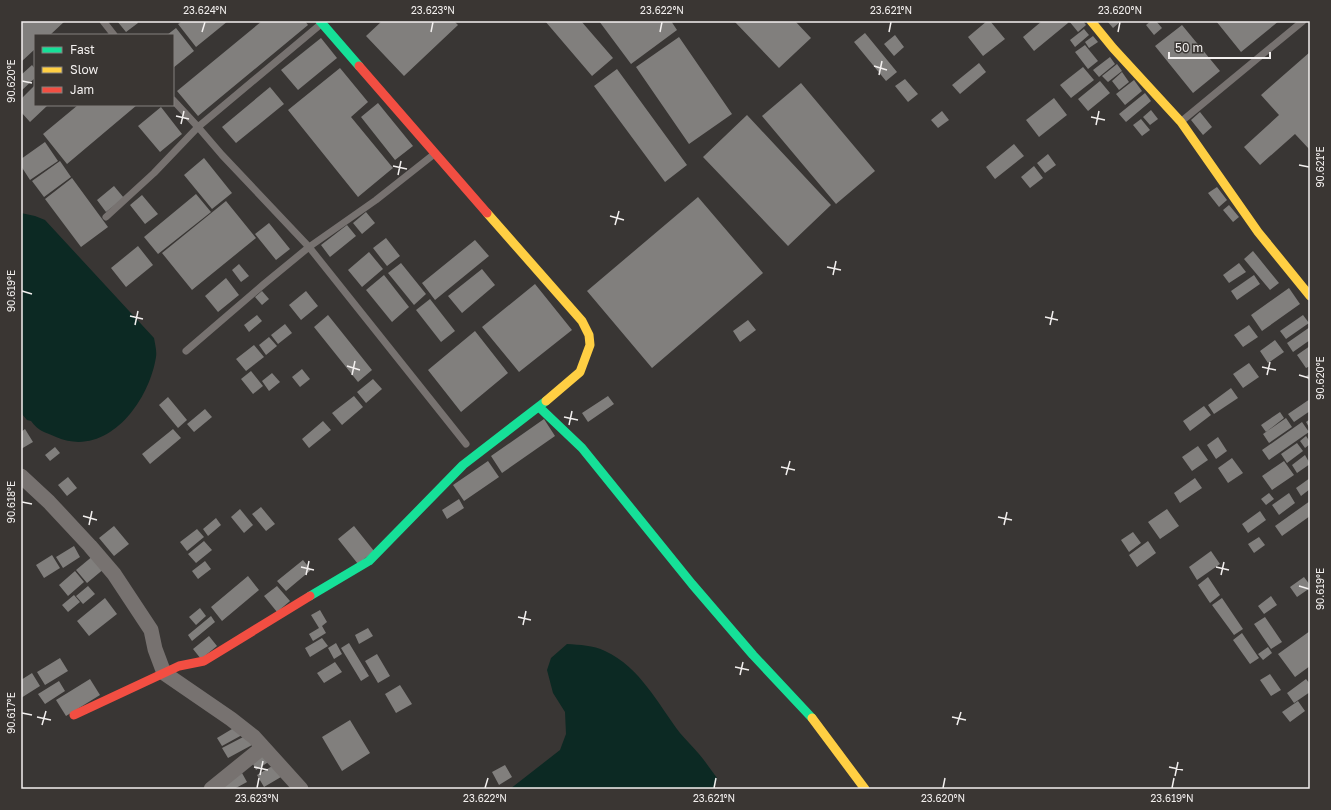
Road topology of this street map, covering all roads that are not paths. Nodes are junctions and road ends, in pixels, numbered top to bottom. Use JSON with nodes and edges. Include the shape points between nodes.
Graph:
{"nodes":[{"id":1,"x":103,"y":21,"type":"edge"},
{"id":2,"x":1091,"y":21,"type":"edge"},
{"id":3,"x":1303,"y":21,"type":"edge"},
{"id":4,"x":322,"y":22,"type":"edge"},
{"id":5,"x":113,"y":34,"type":"edge"},
{"id":6,"x":174,"y":101,"type":"edge"},
{"id":7,"x":1182,"y":122,"type":"junction"},
{"id":8,"x":198,"y":127,"type":"junction"},
{"id":9,"x":435,"y":154,"type":"junction"},
{"id":10,"x":106,"y":217,"type":"dead end"},
{"id":11,"x":309,"y":247,"type":"junction"},
{"id":12,"x":1310,"y":296,"type":"edge"},
{"id":13,"x":186,"y":351,"type":"dead end"},
{"id":14,"x":539,"y":408,"type":"junction"},
{"id":15,"x":466,"y":444,"type":"dead end"},
{"id":16,"x":21,"y":476,"type":"edge"},
{"id":17,"x":164,"y":673,"type":"junction"},
{"id":18,"x":74,"y":715,"type":"dead end"},
{"id":19,"x":263,"y":747,"type":"junction"},
{"id":20,"x":211,"y":789,"type":"edge"},
{"id":21,"x":301,"y":789,"type":"edge"},
{"id":22,"x":865,"y":789,"type":"edge"}],
"edges":[{"from":1,"to":5,"type":"lane"},
{"from":2,"to":7,"type":"street"},
{"from":3,"to":7,"type":"lane"},
{"from":4,"to":8,"type":"lane"},
{"from":4,"to":9,"type":"street"},
{"from":6,"to":8,"type":"lane"},
{"from":7,"to":12,"type":"street","via":[[1258,232]]},
{"from":8,"to":10,"type":"lane","via":[[154,173]]},
{"from":8,"to":11,"type":"lane"},
{"from":9,"to":11,"type":"lane"},
{"from":9,"to":14,"type":"street","via":[[582,321],[589,334],[590,345],[580,372]]},
{"from":11,"to":13,"type":"lane"},
{"from":11,"to":15,"type":"lane"},
{"from":14,"to":17,"type":"street","via":[[463,465],[369,561],[204,661],[179,666]]},
{"from":14,"to":22,"type":"street","via":[[582,448],[692,584],[810,715]]},
{"from":16,"to":17,"type":"street","via":[[49,502],[114,574],[152,630]]},
{"from":17,"to":18,"type":"street"},
{"from":17,"to":19,"type":"street","via":[[231,719]]},
{"from":19,"to":20,"type":"street"},
{"from":19,"to":21,"type":"street"}]}
